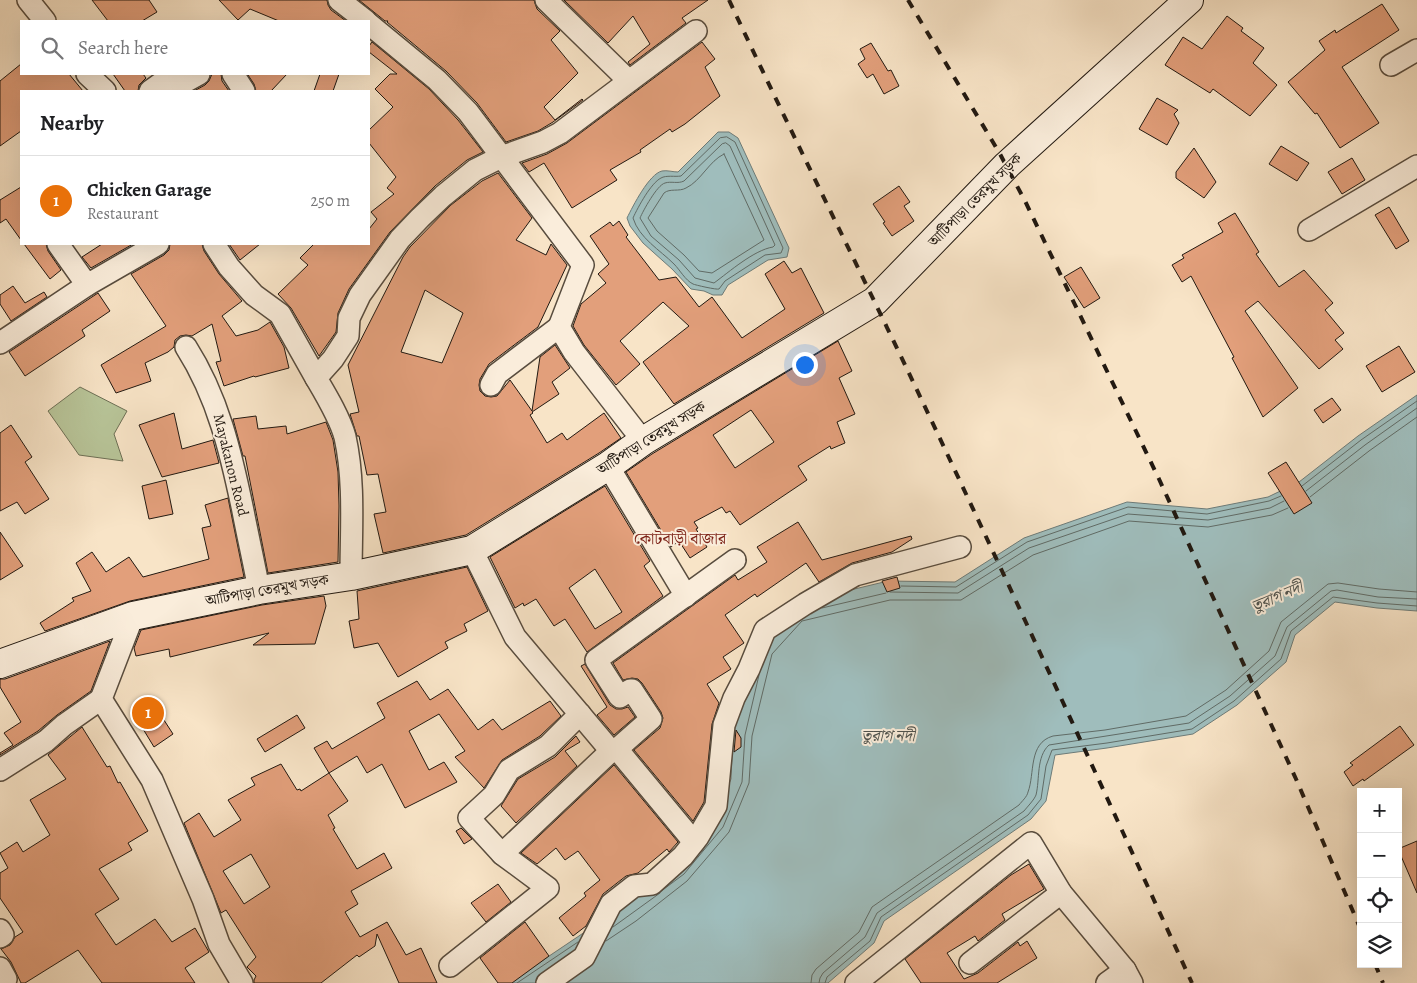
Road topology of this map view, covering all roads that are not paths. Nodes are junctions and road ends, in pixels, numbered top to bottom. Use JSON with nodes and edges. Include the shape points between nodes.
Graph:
{"nodes":[{"id":1,"x":28,"y":0,"type":"edge"},
{"id":2,"x":340,"y":0,"type":"edge"},
{"id":3,"x":546,"y":0,"type":"edge"},
{"id":4,"x":1189,"y":0,"type":"edge"},
{"id":5,"x":44,"y":20,"type":"edge"},
{"id":6,"x":365,"y":20,"type":"edge"},
{"id":7,"x":370,"y":25,"type":"edge"},
{"id":8,"x":696,"y":31,"type":"dead end"},
{"id":9,"x":1417,"y":50,"type":"edge"},
{"id":10,"x":1391,"y":65,"type":"dead end"},
{"id":11,"x":88,"y":75,"type":"edge"},
{"id":12,"x":197,"y":75,"type":"edge"},
{"id":13,"x":234,"y":75,"type":"edge"},
{"id":14,"x":629,"y":81,"type":"junction"},
{"id":15,"x":104,"y":90,"type":"edge"},
{"id":16,"x":151,"y":90,"type":"edge"},
{"id":17,"x":243,"y":90,"type":"edge"},
{"id":18,"x":501,"y":157,"type":"junction"},
{"id":19,"x":1417,"y":166,"type":"edge"},
{"id":20,"x":1309,"y":230,"type":"dead end"},
{"id":21,"x":59,"y":245,"type":"edge"},
{"id":22,"x":156,"y":245,"type":"edge"},
{"id":23,"x":215,"y":245,"type":"edge"},
{"id":24,"x":87,"y":285,"type":"junction"},
{"id":25,"x":559,"y":327,"type":"junction"},
{"id":26,"x":0,"y":343,"type":"edge"},
{"id":27,"x":186,"y":347,"type":"dead end"},
{"id":28,"x":316,"y":378,"type":"junction"},
{"id":29,"x":491,"y":385,"type":"dead end"},
{"id":30,"x":643,"y":441,"type":"junction"},
{"id":31,"x":608,"y":466,"type":"junction"},
{"id":32,"x":960,"y":547,"type":"dead end"},
{"id":33,"x":472,"y":550,"type":"junction"},
{"id":34,"x":735,"y":560,"type":"dead end"},
{"id":35,"x":351,"y":576,"type":"junction"},
{"id":36,"x":259,"y":590,"type":"junction"},
{"id":37,"x":686,"y":596,"type":"junction"},
{"id":38,"x":133,"y":616,"type":"junction"},
{"id":39,"x":0,"y":664,"type":"edge"},
{"id":40,"x":102,"y":700,"type":"junction"},
{"id":41,"x":580,"y":714,"type":"junction"},
{"id":42,"x":614,"y":750,"type":"junction"},
{"id":43,"x":0,"y":770,"type":"edge"},
{"id":44,"x":694,"y":842,"type":"junction"},
{"id":45,"x":502,"y":854,"type":"junction"},
{"id":46,"x":1061,"y":893,"type":"junction"},
{"id":47,"x":0,"y":930,"type":"edge"},
{"id":48,"x":0,"y":937,"type":"edge"},
{"id":49,"x":970,"y":963,"type":"dead end"},
{"id":50,"x":450,"y":966,"type":"dead end"},
{"id":51,"x":0,"y":968,"type":"edge"},
{"id":52,"x":1129,"y":976,"type":"edge"},
{"id":53,"x":865,"y":980,"type":"edge"},
{"id":54,"x":0,"y":983,"type":"edge"},
{"id":55,"x":242,"y":983,"type":"edge"},
{"id":56,"x":547,"y":983,"type":"edge"},
{"id":57,"x":1107,"y":983,"type":"edge"}],
"edges":[{"from":1,"to":5,"type":"street"},
{"from":2,"to":6,"type":"street"},
{"from":3,"to":14,"type":"street"},
{"from":4,"to":30,"type":"main road","name":"আটিপাড়া তেরমুখ সড়ক","via":[[1007,165],[875,301]]},
{"from":7,"to":18,"type":"street","via":[[437,80],[468,112]]},
{"from":8,"to":14,"type":"street"},
{"from":9,"to":10,"type":"street"},
{"from":11,"to":15,"type":"street"},
{"from":12,"to":16,"type":"street","via":[[180,84],[164,81]]},
{"from":13,"to":17,"type":"street"},
{"from":14,"to":18,"type":"street","via":[[560,133]]},
{"from":18,"to":25,"type":"street","via":[[582,265]]},
{"from":18,"to":28,"type":"street","via":[[475,170],[449,191],[400,239],[360,295],[349,318],[348,336]]},
{"from":19,"to":20,"type":"street"},
{"from":21,"to":24,"type":"street"},
{"from":22,"to":24,"type":"street"},
{"from":23,"to":28,"type":"street","via":[[229,268],[254,295],[280,314]]},
{"from":24,"to":26,"type":"street"},
{"from":25,"to":29,"type":"street","via":[[497,374]]},
{"from":25,"to":30,"type":"street","via":[[574,352]]},
{"from":27,"to":36,"type":"street","name":"Mayakanon Road","via":[[200,368],[218,410],[232,458]]},
{"from":28,"to":35,"type":"street","via":[[344,435],[350,475]]},
{"from":30,"to":31,"type":"main road","name":"আটিপাড়া তেরমুখ সড়ক"},
{"from":31,"to":33,"type":"main road","name":"আটিপাড়া তেরমুখ সড়ক"},
{"from":31,"to":37,"type":"street"},
{"from":32,"to":44,"type":"street","via":[[855,575],[765,630],[724,725],[716,806]]},
{"from":33,"to":35,"type":"main road","name":"আটিপাড়া তেরমুখ সড়ক"},
{"from":33,"to":41,"type":"street","via":[[516,637]]},
{"from":34,"to":37,"type":"street"},
{"from":35,"to":36,"type":"main road","name":"আটিপাড়া তেরমুখ সড়ক"},
{"from":36,"to":38,"type":"main road","name":"আটিপাড়া তেরমুখ সড়ক"},
{"from":37,"to":42,"type":"street","via":[[596,660],[619,696],[632,690],[651,719]]},
{"from":38,"to":39,"type":"main road","name":"আটিপাড়া তেরমুখ সড়ক"},
{"from":38,"to":40,"type":"street"},
{"from":40,"to":43,"type":"street"},
{"from":40,"to":55,"type":"street","via":[[152,780],[203,898],[219,944]]},
{"from":41,"to":42,"type":"street"},
{"from":41,"to":45,"type":"street","via":[[548,746],[509,770],[494,795],[469,818]]},
{"from":42,"to":44,"type":"street"},
{"from":42,"to":45,"type":"street"},
{"from":44,"to":56,"type":"street","via":[[652,884],[634,886],[611,904],[584,957]]},
{"from":45,"to":50,"type":"street","via":[[548,888]]},
{"from":46,"to":49,"type":"street"},
{"from":46,"to":52,"type":"street"},
{"from":46,"to":53,"type":"street","via":[[1031,843]]},
{"from":47,"to":48,"type":"street","via":[[3,935]]},
{"from":51,"to":54,"type":"street","via":[[6,979]]},
{"from":52,"to":57,"type":"street"}]}
